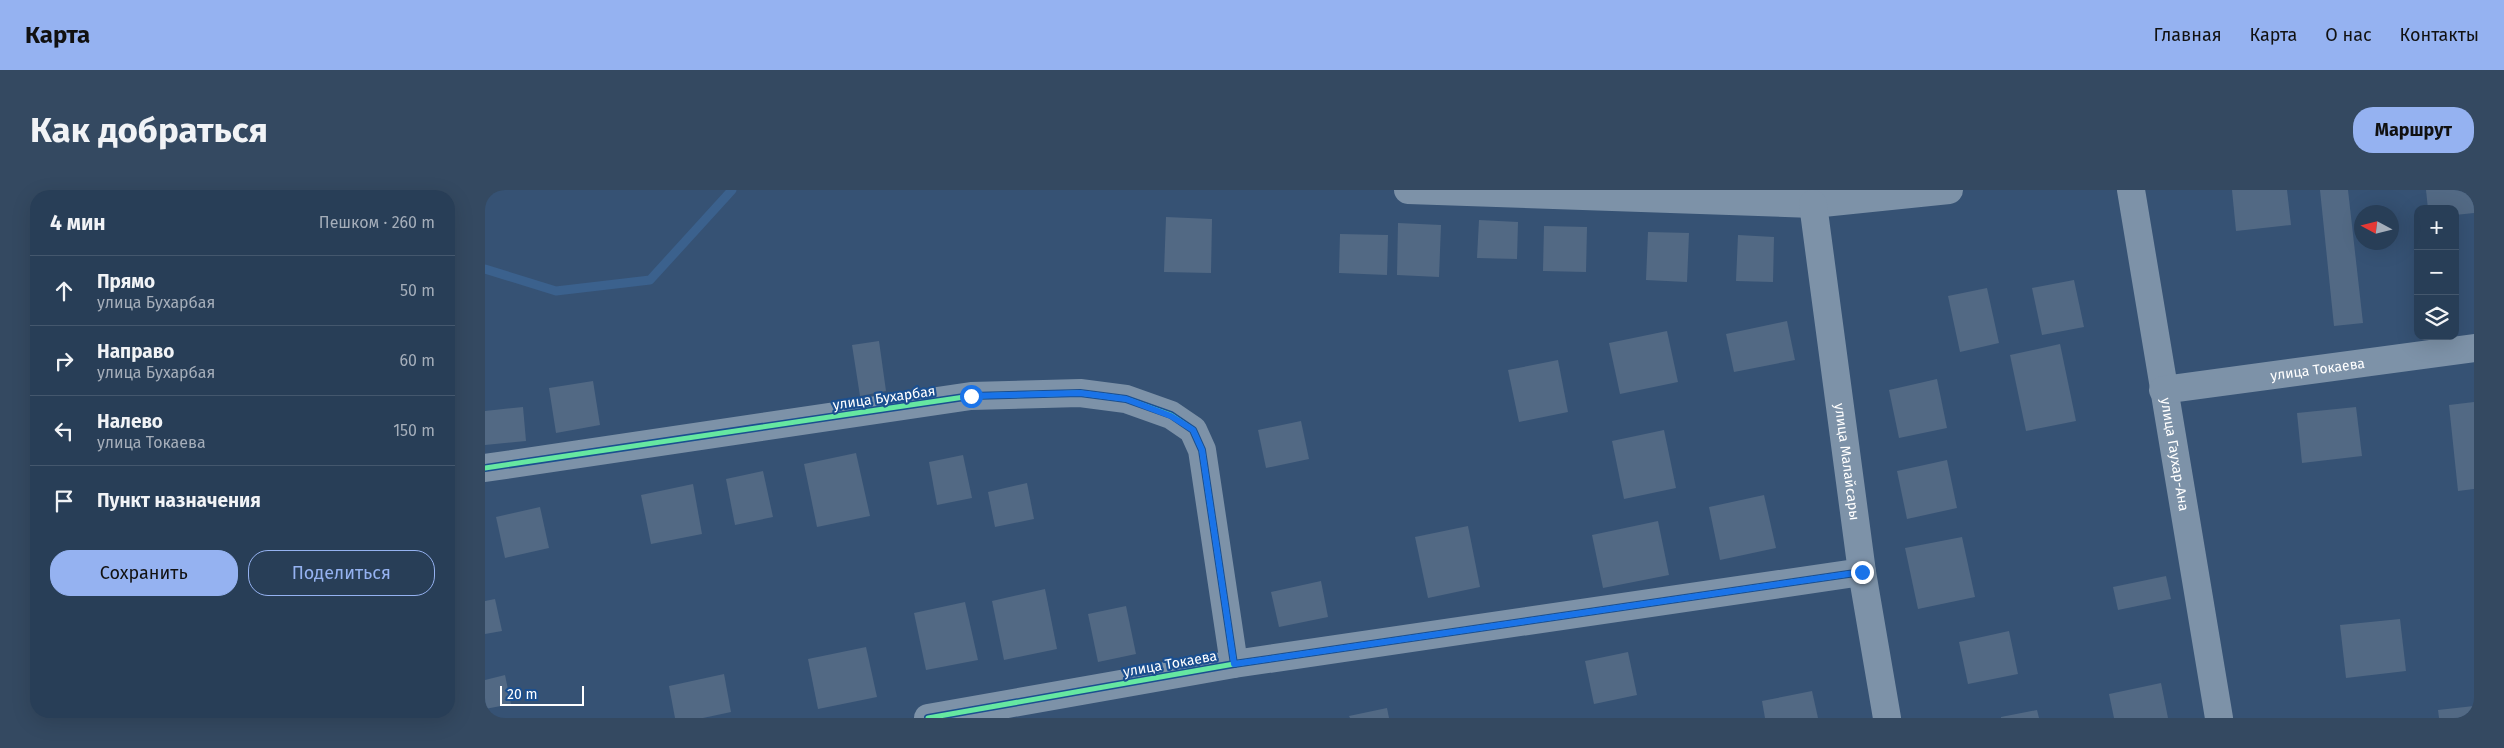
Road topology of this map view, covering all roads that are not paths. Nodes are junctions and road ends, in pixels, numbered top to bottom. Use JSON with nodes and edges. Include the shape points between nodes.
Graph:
{"nodes":[{"id":1,"x":1408,"y":190,"type":"edge"},
{"id":2,"x":1949,"y":190,"type":"edge"},
{"id":3,"x":2131,"y":190,"type":"edge"},
{"id":4,"x":1813,"y":204,"type":"junction"},
{"id":5,"x":2474,"y":348,"type":"edge"},
{"id":6,"x":2163,"y":390,"type":"junction"},
{"id":7,"x":485,"y":468,"type":"edge"},
{"id":8,"x":1862,"y":572,"type":"junction"},
{"id":9,"x":1234,"y":664,"type":"junction"},
{"id":10,"x":928,"y":718,"type":"edge"},
{"id":11,"x":1887,"y":718,"type":"edge"},
{"id":12,"x":2219,"y":718,"type":"edge"}],
"edges":[{"from":1,"to":4,"type":"street"},
{"from":2,"to":4,"type":"street"},
{"from":3,"to":6,"type":"street","name":"улица Гаухар-Ана"},
{"from":4,"to":8,"type":"street","name":"улица Малайсары"},
{"from":5,"to":6,"type":"street","name":"улица Токаева"},
{"from":6,"to":12,"type":"street","name":"улица Гаухар-Ана"},
{"from":7,"to":9,"type":"street","name":"улица Бухарбая","via":[[971,396],[1080,393],[1126,399],[1171,416],[1193,430],[1202,450]]},
{"from":8,"to":9,"type":"street","name":"улица Токаева"},
{"from":8,"to":11,"type":"street","name":"улица Малайсары"},
{"from":9,"to":10,"type":"street","name":"улица Токаева"}]}
